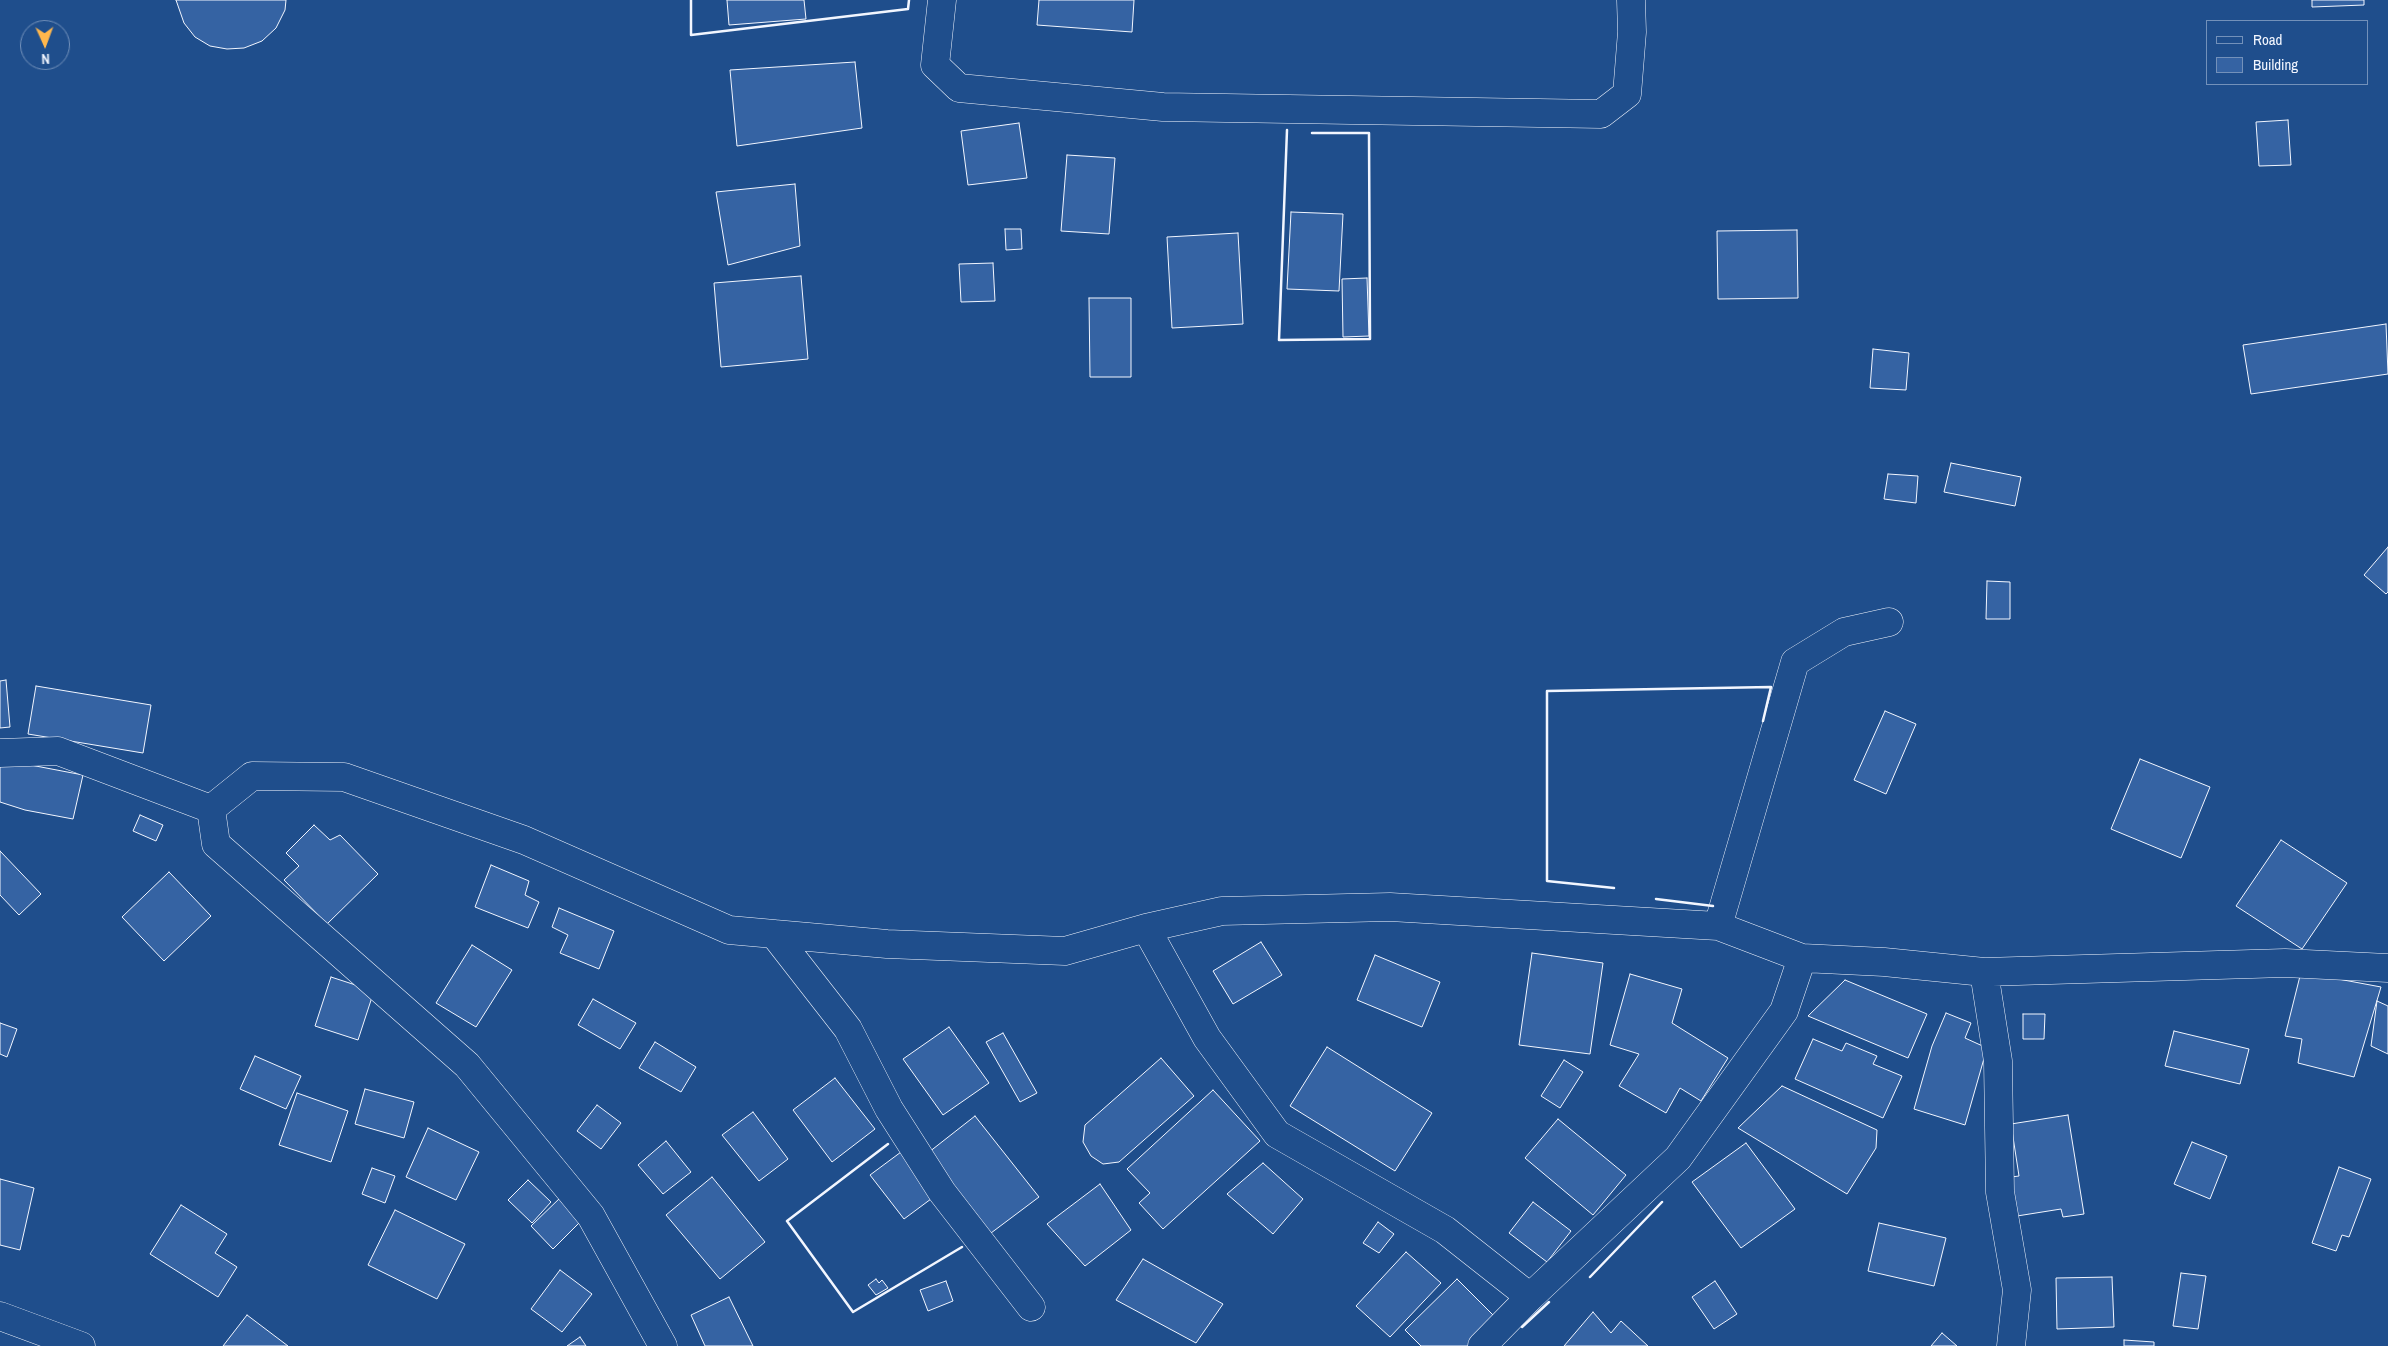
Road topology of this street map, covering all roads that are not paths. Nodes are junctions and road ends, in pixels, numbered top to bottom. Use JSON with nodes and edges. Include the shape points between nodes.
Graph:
{"nodes":[{"id":1,"x":942,"y":0,"type":"edge"},
{"id":2,"x":1631,"y":0,"type":"edge"},
{"id":3,"x":1889,"y":622,"type":"dead end"},
{"id":4,"x":0,"y":753,"type":"edge"},
{"id":5,"x":211,"y":810,"type":"junction"},
{"id":6,"x":1718,"y":926,"type":"junction"},
{"id":7,"x":1146,"y":928,"type":"junction"},
{"id":8,"x":774,"y":934,"type":"junction"},
{"id":9,"x":1802,"y":958,"type":"junction"},
{"id":10,"x":2388,"y":968,"type":"edge"},
{"id":11,"x":1984,"y":972,"type":"junction"},
{"id":12,"x":1530,"y":1297,"type":"junction"},
{"id":13,"x":1031,"y":1307,"type":"dead end"},
{"id":14,"x":0,"y":1316,"type":"edge"},
{"id":15,"x":81,"y":1346,"type":"edge"},
{"id":16,"x":663,"y":1346,"type":"edge"},
{"id":17,"x":1482,"y":1346,"type":"edge"},
{"id":18,"x":2011,"y":1346,"type":"edge"}],
"edges":[{"from":1,"to":2,"type":"street","via":[[935,66],[959,88],[1163,107],[1601,114],[1627,94]]},
{"from":3,"to":6,"type":"street","via":[[1844,632],[1795,662]]},
{"from":4,"to":5,"type":"street","via":[[58,751]]},
{"from":5,"to":8,"type":"street","via":[[252,776],[344,777],[524,840],[729,930]]},
{"from":5,"to":16,"type":"street","via":[[216,844],[467,1065],[591,1216]]},
{"from":6,"to":7,"type":"street","via":[[1390,907],[1222,911]]},
{"from":6,"to":9,"type":"street"},
{"from":7,"to":8,"type":"street","via":[[1065,951],[887,944]]},
{"from":7,"to":12,"type":"street","via":[[1207,1038],[1277,1134],[1445,1230]]},
{"from":8,"to":13,"type":"street","via":[[848,1029],[889,1109],[942,1192]]},
{"from":9,"to":11,"type":"street"},
{"from":9,"to":12,"type":"street","via":[[1784,1011],[1678,1158]]},
{"from":10,"to":11,"type":"street","via":[[2284,963]]},
{"from":11,"to":18,"type":"street","via":[[1998,1061],[2000,1192],[2017,1290]]},
{"from":12,"to":17,"type":"street"},
{"from":14,"to":15,"type":"street"}]}
